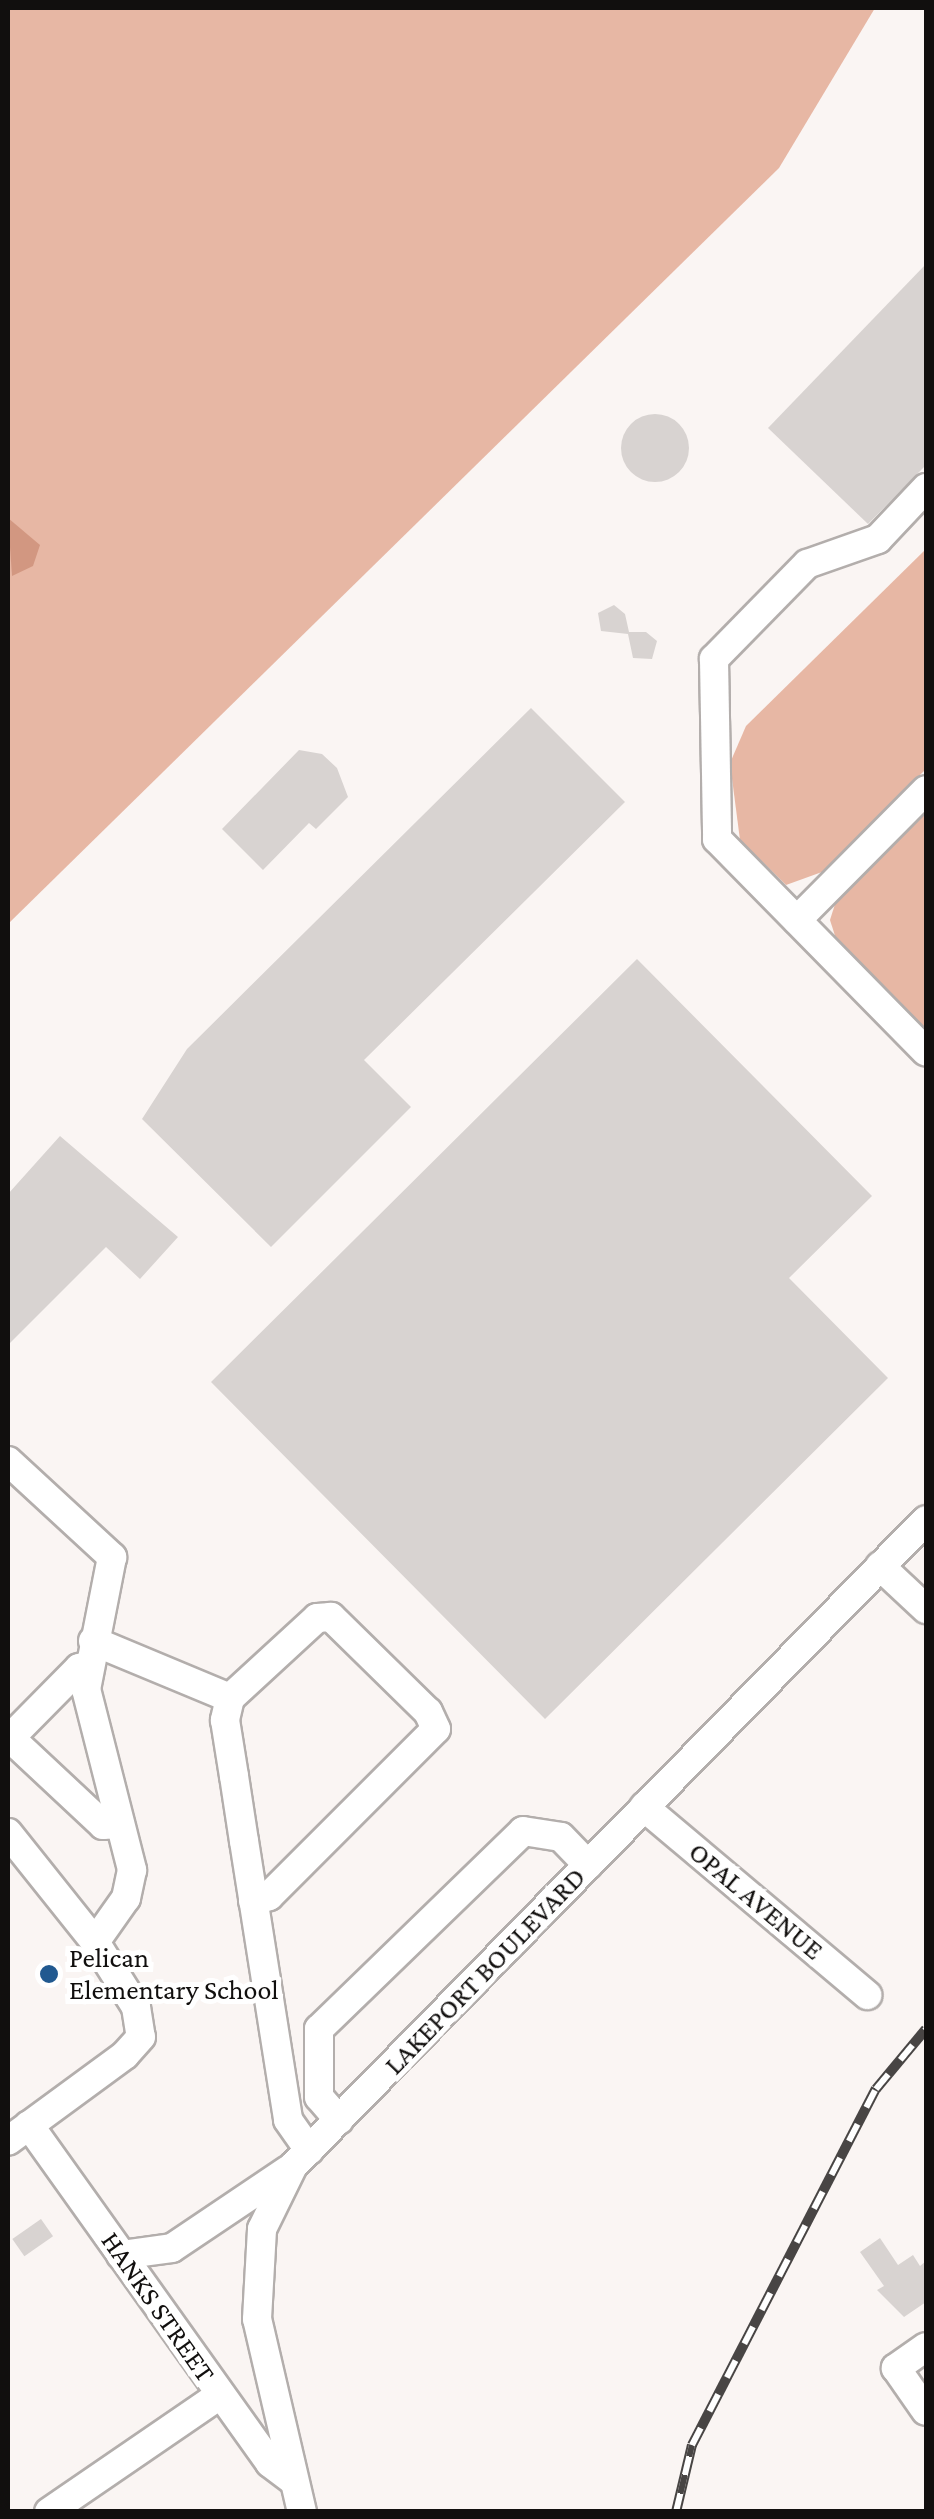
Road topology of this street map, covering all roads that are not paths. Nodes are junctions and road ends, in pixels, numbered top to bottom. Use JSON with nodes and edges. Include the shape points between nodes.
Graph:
{"nodes":[{"id":1,"x":926,"y":488,"type":"edge"},
{"id":2,"x":926,"y":790,"type":"edge"},
{"id":3,"x":796,"y":920,"type":"junction"},
{"id":4,"x":926,"y":1052,"type":"edge"},
{"id":5,"x":8,"y":1461,"type":"edge"},
{"id":6,"x":926,"y":1520,"type":"edge"},
{"id":7,"x":880,"y":1566,"type":"junction"},
{"id":8,"x":926,"y":1609,"type":"edge"},
{"id":9,"x":92,"y":1653,"type":"junction"},
{"id":10,"x":230,"y":1698,"type":"junction"},
{"id":11,"x":8,"y":1737,"type":"edge"},
{"id":12,"x":644,"y":1807,"type":"junction"},
{"id":13,"x":120,"y":1824,"type":"junction"},
{"id":14,"x":8,"y":1833,"type":"edge"},
{"id":15,"x":588,"y":1865,"type":"junction"},
{"id":16,"x":253,"y":1901,"type":"junction"},
{"id":17,"x":95,"y":1942,"type":"junction"},
{"id":18,"x":867,"y":1995,"type":"dead end"},
{"id":19,"x":339,"y":2120,"type":"junction"},
{"id":20,"x":18,"y":2133,"type":"edge"},
{"id":21,"x":301,"y":2158,"type":"junction"},
{"id":22,"x":121,"y":2254,"type":"junction"},
{"id":23,"x":926,"y":2347,"type":"edge"},
{"id":24,"x":220,"y":2395,"type":"junction"},
{"id":25,"x":926,"y":2411,"type":"edge"},
{"id":26,"x":294,"y":2481,"type":"junction"},
{"id":27,"x":50,"y":2512,"type":"edge"},
{"id":28,"x":302,"y":2512,"type":"edge"}],
"edges":[{"from":1,"to":3,"type":"street","via":[[878,539],[807,564],[714,659],[717,839]]},
{"from":2,"to":3,"type":"street"},
{"from":3,"to":4,"type":"street"},
{"from":5,"to":9,"type":"street","via":[[112,1557]]},
{"from":6,"to":7,"type":"street","name":"LAKEPORT BOULEVARD"},
{"from":7,"to":8,"type":"street"},
{"from":7,"to":12,"type":"street","name":"LAKEPORT BOULEVARD"},
{"from":9,"to":10,"type":"street"},
{"from":9,"to":11,"type":"street"},
{"from":9,"to":13,"type":"street","via":[[86,1689]]},
{"from":10,"to":16,"type":"street","via":[[225,1720]]},
{"from":10,"to":16,"type":"street","via":[[317,1618],[330,1616],[428,1712],[436,1729],[269,1896]]},
{"from":11,"to":13,"type":"street","via":[[102,1825]]},
{"from":12,"to":15,"type":"street","name":"LAKEPORT BOULEVARD"},
{"from":12,"to":18,"type":"street","name":"OPAL AVENUE"},
{"from":13,"to":17,"type":"street","via":[[132,1870],[126,1898]]},
{"from":14,"to":17,"type":"street"},
{"from":15,"to":19,"type":"street","name":"LAKEPORT BOULEVARD"},
{"from":15,"to":19,"type":"street","via":[[561,1837],[523,1831],[319,2029],[318,2097]]},
{"from":16,"to":21,"type":"street","via":[[288,2120]]},
{"from":17,"to":20,"type":"street","via":[[136,2007],[141,2036],[125,2056]]},
{"from":19,"to":21,"type":"street","name":"LAKEPORT BOULEVARD"},
{"from":20,"to":22,"type":"street","name":"HANKS STREET"},
{"from":21,"to":22,"type":"street","via":[[172,2248]]},
{"from":21,"to":26,"type":"street","name":"LAKEPORT BOULEVARD","via":[[262,2229],[257,2318]]},
{"from":22,"to":24,"type":"street","name":"HANKS STREET"},
{"from":23,"to":25,"type":"street","via":[[896,2368]]},
{"from":24,"to":26,"type":"street","name":"HANKS STREET","via":[[270,2463]]},
{"from":24,"to":27,"type":"street"},
{"from":26,"to":28,"type":"street","name":"LAKEPORT BOULEVARD"}]}
